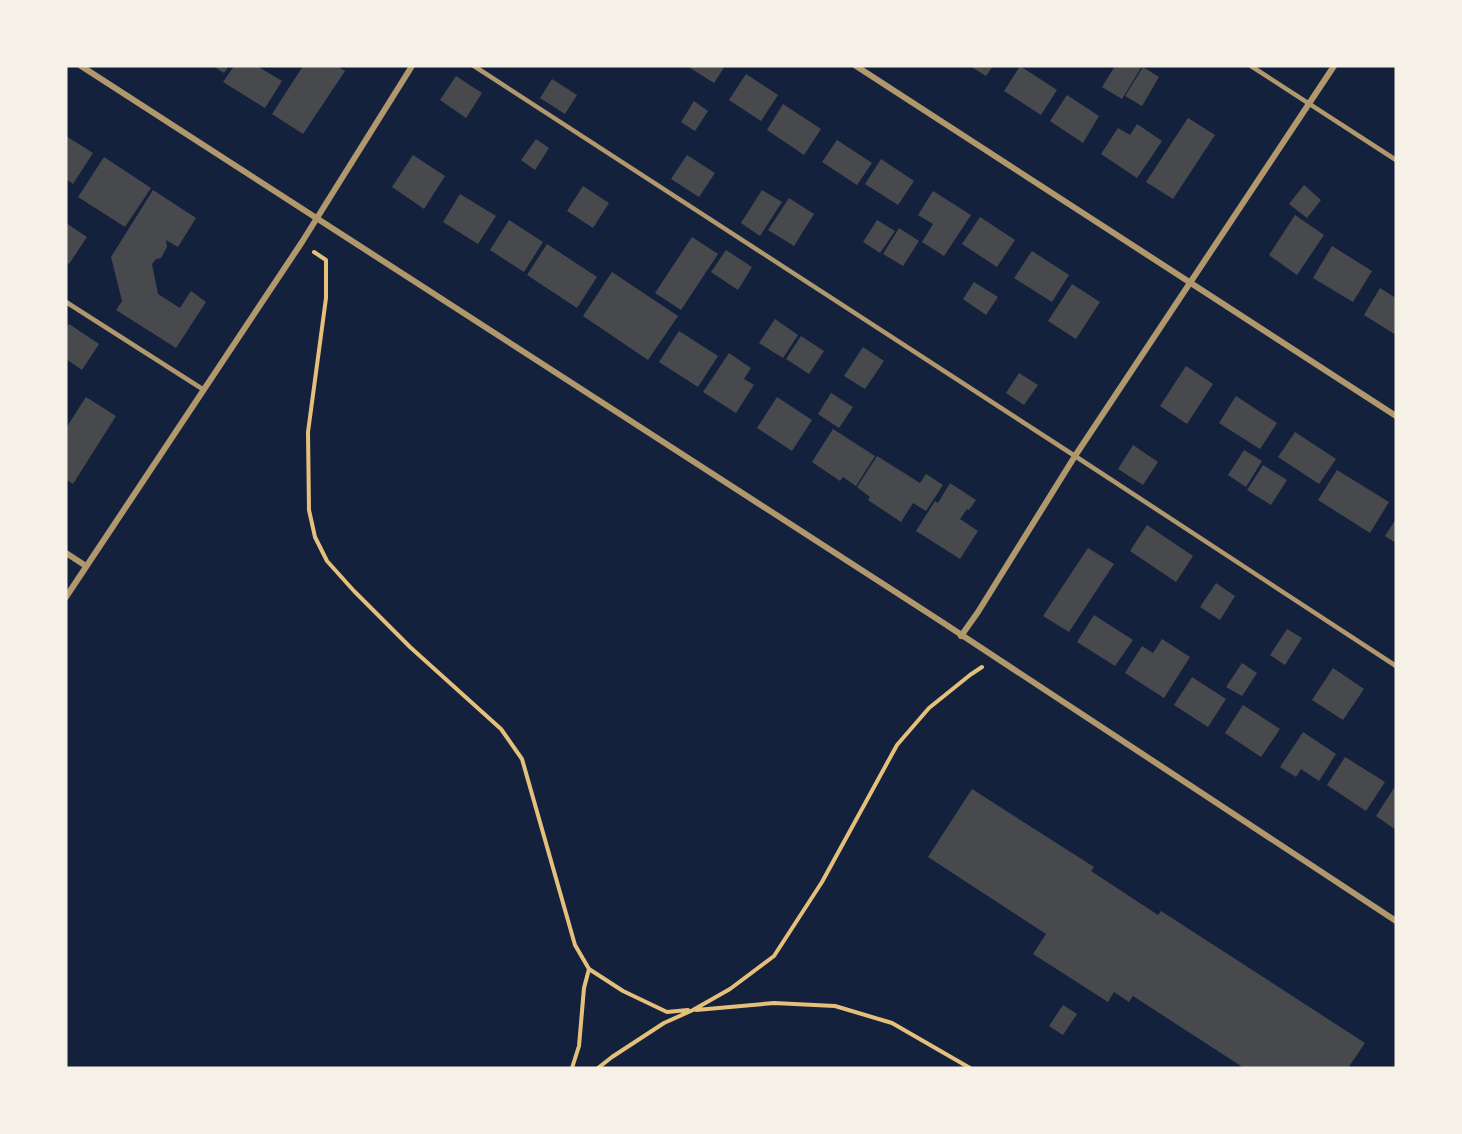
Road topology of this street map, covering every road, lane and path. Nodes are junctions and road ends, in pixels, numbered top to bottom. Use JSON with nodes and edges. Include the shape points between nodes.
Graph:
{"nodes":[{"id":1,"x":81,"y":66,"type":"edge"},
{"id":2,"x":412,"y":66,"type":"edge"},
{"id":3,"x":474,"y":66,"type":"edge"},
{"id":4,"x":856,"y":66,"type":"edge"},
{"id":5,"x":1251,"y":66,"type":"edge"},
{"id":6,"x":1334,"y":66,"type":"edge"},
{"id":7,"x":1310,"y":104,"type":"junction"},
{"id":8,"x":1396,"y":160,"type":"edge"},
{"id":9,"x":316,"y":218,"type":"junction"},
{"id":10,"x":302,"y":242,"type":"junction"},
{"id":11,"x":1190,"y":283,"type":"junction"},
{"id":12,"x":66,"y":302,"type":"edge"},
{"id":13,"x":204,"y":390,"type":"junction"},
{"id":14,"x":1396,"y":416,"type":"edge"},
{"id":15,"x":1075,"y":456,"type":"junction"},
{"id":16,"x":66,"y":553,"type":"edge"},
{"id":17,"x":86,"y":566,"type":"junction"},
{"id":18,"x":66,"y":597,"type":"edge"},
{"id":19,"x":961,"y":636,"type":"junction"},
{"id":20,"x":990,"y":655,"type":"junction"},
{"id":21,"x":1396,"y":666,"type":"edge"},
{"id":22,"x":1396,"y":921,"type":"edge"},
{"id":23,"x":589,"y":969,"type":"junction"},
{"id":24,"x":693,"y":1010,"type":"junction"},
{"id":25,"x":572,"y":1068,"type":"edge"},
{"id":26,"x":598,"y":1068,"type":"edge"},
{"id":27,"x":970,"y":1068,"type":"edge"}],
"edges":[{"from":1,"to":9,"type":"street"},
{"from":2,"to":9,"type":"street"},
{"from":3,"to":15,"type":"lane"},
{"from":4,"to":11,"type":"street"},
{"from":5,"to":7,"type":"lane"},
{"from":6,"to":7,"type":"street"},
{"from":7,"to":8,"type":"lane"},
{"from":7,"to":11,"type":"street"},
{"from":9,"to":10,"type":"street"},
{"from":9,"to":19,"type":"street"},
{"from":10,"to":13,"type":"street"},
{"from":10,"to":23,"type":"path","via":[[326,261],[327,268],[308,432],[309,510],[315,537],[327,561],[354,591],[501,729],[522,759],[575,945]]},
{"from":11,"to":14,"type":"street"},
{"from":11,"to":15,"type":"street"},
{"from":12,"to":13,"type":"lane"},
{"from":13,"to":17,"type":"street"},
{"from":15,"to":19,"type":"street"},
{"from":15,"to":21,"type":"lane"},
{"from":16,"to":17,"type":"street"},
{"from":17,"to":18,"type":"street"},
{"from":19,"to":20,"type":"street"},
{"from":20,"to":22,"type":"street"},
{"from":20,"to":24,"type":"path","via":[[981,668],[929,708],[897,745],[822,882],[774,956],[730,989]]},
{"from":23,"to":24,"type":"path","via":[[667,1012]]},
{"from":23,"to":25,"type":"path","via":[[579,1046]]},
{"from":24,"to":26,"type":"path","via":[[664,1023]]},
{"from":24,"to":27,"type":"path","via":[[774,1003],[835,1006],[892,1023]]}]}
